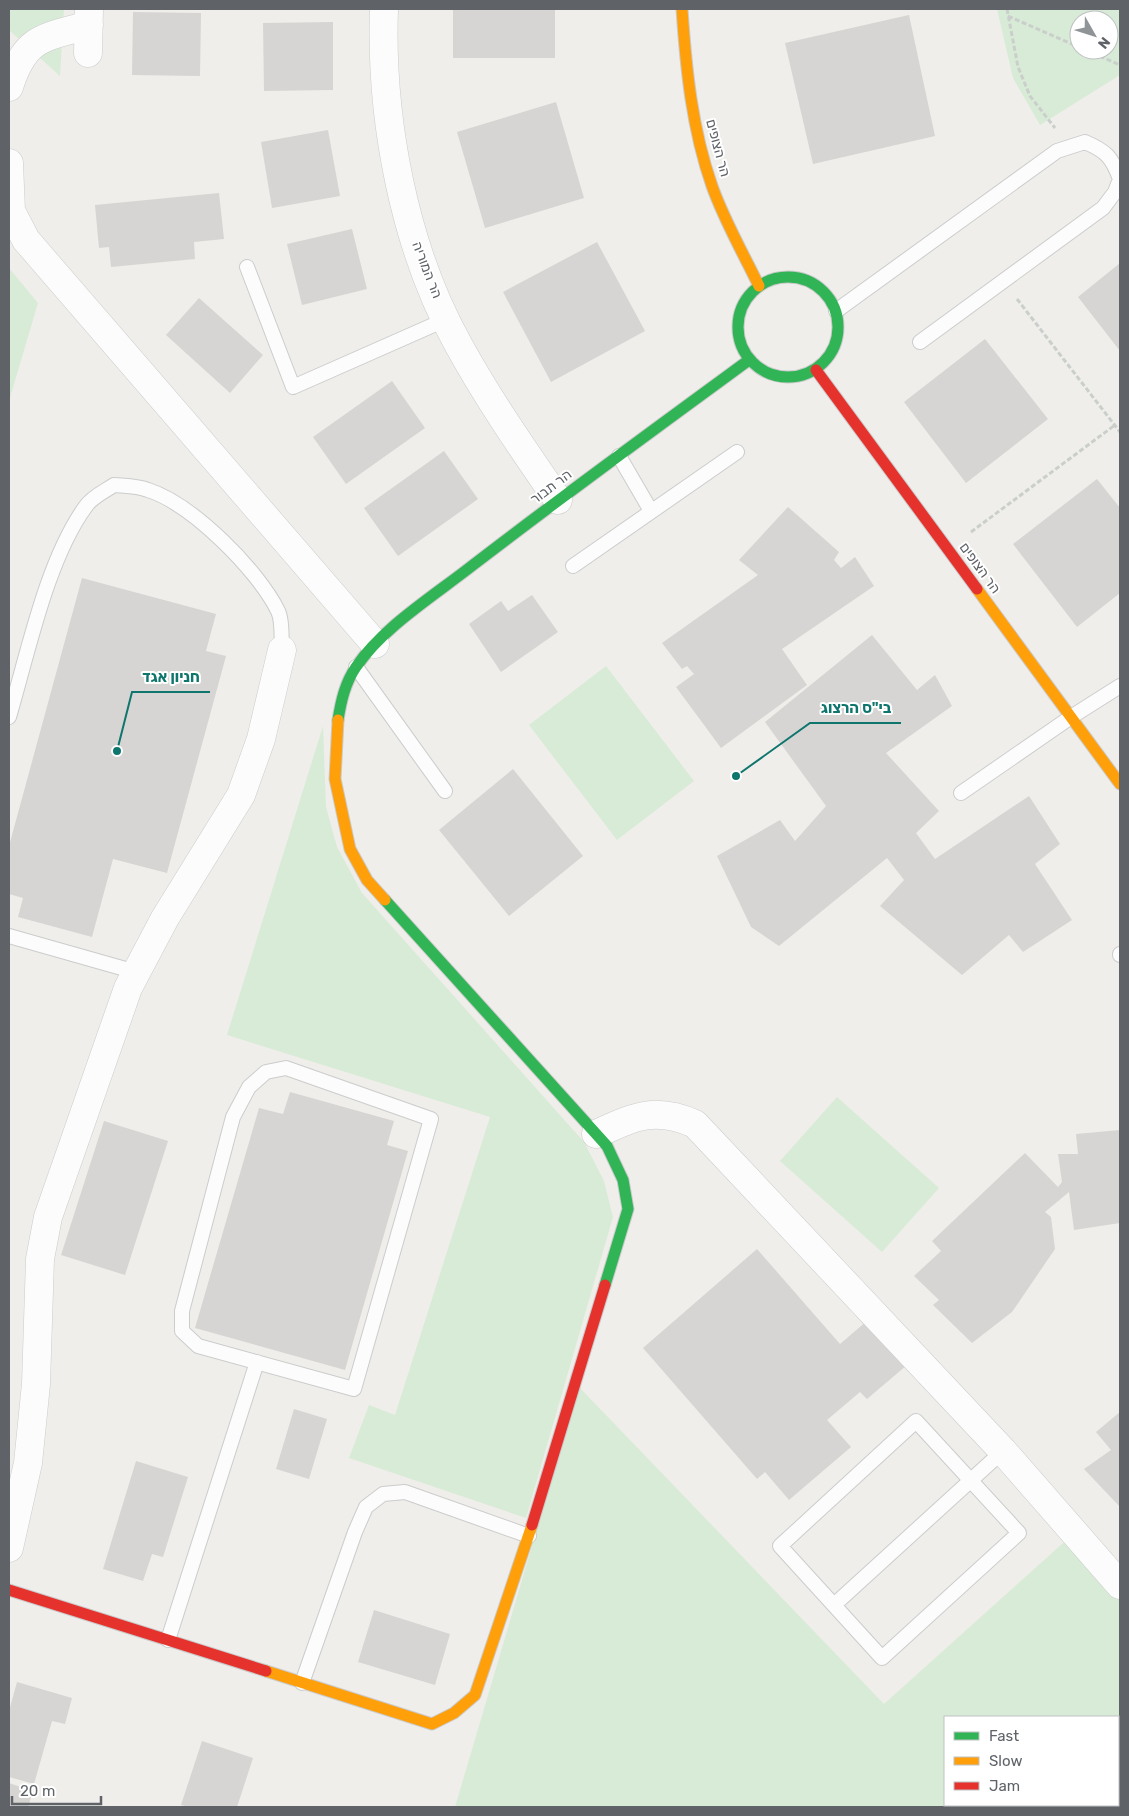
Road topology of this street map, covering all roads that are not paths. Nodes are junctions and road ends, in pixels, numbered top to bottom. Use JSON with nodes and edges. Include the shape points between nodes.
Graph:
{"nodes":[{"id":1,"x":384,"y":9,"type":"edge"},
{"id":2,"x":682,"y":9,"type":"edge"},
{"id":3,"x":89,"y":17,"type":"edge"},
{"id":4,"x":88,"y":53,"type":"dead end"},
{"id":5,"x":9,"y":86,"type":"edge"},
{"id":6,"x":9,"y":163,"type":"edge"},
{"id":7,"x":247,"y":267,"type":"dead end"},
{"id":8,"x":759,"y":286,"type":"junction"},
{"id":9,"x":836,"y":311,"type":"junction"},
{"id":10,"x":447,"y":319,"type":"junction"},
{"id":11,"x":920,"y":342,"type":"dead end"},
{"id":12,"x":749,"y":360,"type":"junction"},
{"id":13,"x":816,"y":370,"type":"junction"},
{"id":14,"x":737,"y":452,"type":"dead end"},
{"id":15,"x":619,"y":456,"type":"junction"},
{"id":16,"x":558,"y":500,"type":"junction"},
{"id":17,"x":651,"y":511,"type":"junction"},
{"id":18,"x":573,"y":566,"type":"dead end"},
{"id":19,"x":376,"y":644,"type":"junction"},
{"id":20,"x":282,"y":650,"type":"joint"},
{"id":21,"x":356,"y":667,"type":"junction"},
{"id":22,"x":1120,"y":686,"type":"edge"},
{"id":23,"x":9,"y":717,"type":"edge"},
{"id":24,"x":1071,"y":717,"type":"junction"},
{"id":25,"x":1120,"y":784,"type":"edge"},
{"id":26,"x":445,"y":791,"type":"dead end"},
{"id":27,"x":961,"y":793,"type":"dead end"},
{"id":28,"x":9,"y":936,"type":"edge"},
{"id":29,"x":136,"y":972,"type":"junction"},
{"id":30,"x":596,"y":1134,"type":"junction"},
{"id":31,"x":257,"y":1362,"type":"junction"},
{"id":32,"x":1003,"y":1451,"type":"junction"},
{"id":33,"x":971,"y":1480,"type":"junction"},
{"id":34,"x":15,"y":1492,"type":"edge"},
{"id":35,"x":529,"y":1536,"type":"junction"},
{"id":36,"x":9,"y":1548,"type":"edge"},
{"id":37,"x":1120,"y":1584,"type":"edge"},
{"id":38,"x":9,"y":1590,"type":"edge"},
{"id":39,"x":834,"y":1605,"type":"junction"},
{"id":40,"x":168,"y":1640,"type":"junction"},
{"id":41,"x":302,"y":1683,"type":"junction"}],
"edges":[{"from":1,"to":10,"type":"street","name":"הר המוריה","via":[[387,106],[400,180],[409,221]]},
{"from":2,"to":8,"type":"street","name":"הר הצופים","via":[[689,92],[707,172],[720,207]]},
{"from":3,"to":4,"type":"street"},
{"from":3,"to":5,"type":"street","via":[[36,41],[17,62]]},
{"from":6,"to":19,"type":"street","via":[[11,211],[26,240]]},
{"from":7,"to":10,"type":"lane","via":[[293,387]]},
{"from":8,"to":9,"type":"street","via":[[786,277],[801,278],[827,295]]},
{"from":8,"to":12,"type":"street","via":[[747,298],[740,312],[741,346]]},
{"from":9,"to":11,"type":"lane","via":[[1057,151],[1084,142],[1106,153],[1120,179],[1103,208]]},
{"from":9,"to":13,"type":"street","via":[[836,343]]},
{"from":10,"to":16,"type":"street","name":"הר המוריה","via":[[457,343],[506,424]]},
{"from":12,"to":13,"type":"street","via":[[774,376],[788,378]]},
{"from":12,"to":15,"type":"street","name":"הר תבור"},
{"from":13,"to":24,"type":"street","name":"הר הצופים"},
{"from":14,"to":17,"type":"lane"},
{"from":15,"to":16,"type":"street","name":"הר תבור"},
{"from":15,"to":17,"type":"lane"},
{"from":16,"to":19,"type":"street","name":"הר תבור"},
{"from":17,"to":18,"type":"lane"},
{"from":19,"to":21,"type":"street","name":"הר תבור"},
{"from":20,"to":23,"type":"lane","via":[[279,613],[261,584],[221,540],[184,507],[148,489],[114,485],[87,504],[64,543]]},
{"from":20,"to":29,"type":"street","via":[[261,739],[241,795],[165,918]]},
{"from":21,"to":26,"type":"lane"},
{"from":21,"to":30,"type":"street","name":"הר תבור","via":[[342,695],[336,734],[335,779],[350,849],[367,880]]},
{"from":22,"to":24,"type":"lane"},
{"from":24,"to":25,"type":"street","name":"הר הצופים"},
{"from":24,"to":27,"type":"lane"},
{"from":28,"to":29,"type":"lane"},
{"from":29,"to":34,"type":"street","via":[[48,1217],[40,1260],[36,1384]]},
{"from":30,"to":32,"type":"street","via":[[631,1118],[653,1114],[675,1115],[695,1124]]},
{"from":30,"to":35,"type":"street","name":"הר תבור","via":[[607,1146],[623,1180],[628,1209]]},
{"from":31,"to":31,"type":"lane","via":[[354,1389],[431,1119],[286,1068],[266,1072],[249,1086],[232,1117],[182,1311],[182,1331],[198,1346]]},
{"from":31,"to":40,"type":"lane"},
{"from":32,"to":33,"type":"lane"},
{"from":32,"to":37,"type":"street"},
{"from":33,"to":39,"type":"lane"},
{"from":33,"to":39,"type":"lane","via":[[1018,1533],[882,1658]]},
{"from":33,"to":39,"type":"lane","via":[[916,1421],[780,1546]]},
{"from":34,"to":36,"type":"street"},
{"from":35,"to":41,"type":"street","name":"הר תבור","via":[[475,1696],[454,1713],[432,1724]]},
{"from":35,"to":41,"type":"lane","via":[[404,1492],[383,1494],[366,1507]]},
{"from":38,"to":40,"type":"street","name":"הר תבור"},
{"from":40,"to":41,"type":"street","name":"הר תבור"}]}
